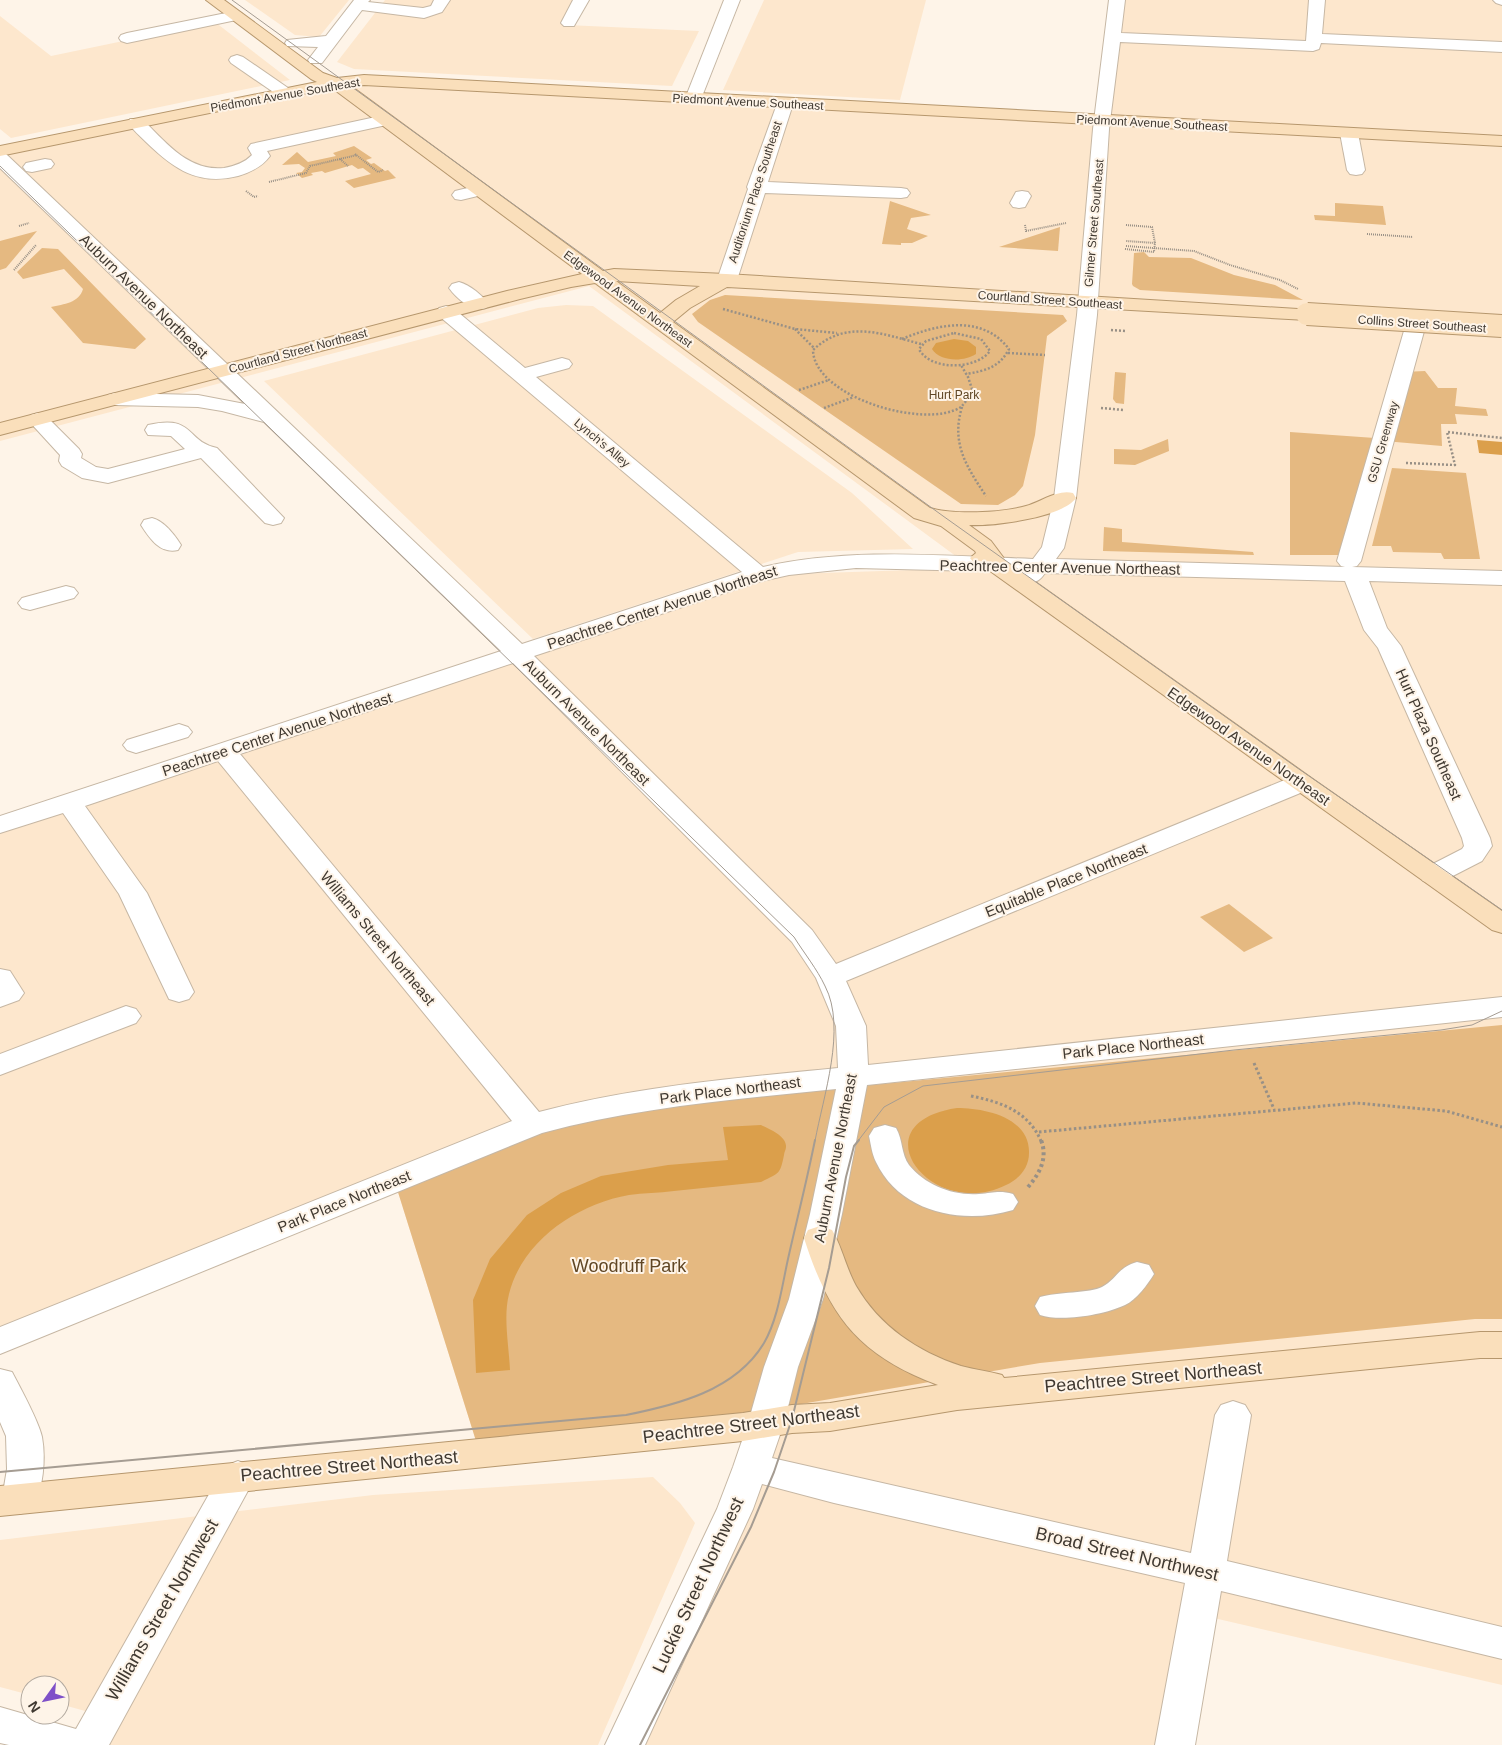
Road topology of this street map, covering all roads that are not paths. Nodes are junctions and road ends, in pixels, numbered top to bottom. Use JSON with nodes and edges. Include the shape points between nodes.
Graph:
{"nodes":[{"id":1,"x":214,"y":0,"type":"edge"},
{"id":2,"x":581,"y":0,"type":"edge"},
{"id":3,"x":732,"y":0,"type":"edge"},
{"id":4,"x":1117,"y":0,"type":"edge"},
{"id":5,"x":1317,"y":0,"type":"edge"},
{"id":6,"x":422,"y":1,"type":"edge"},
{"id":7,"x":360,"y":3,"type":"edge"},
{"id":8,"x":440,"y":4,"type":"edge"},
{"id":9,"x":235,"y":8,"type":"edge"},
{"id":10,"x":396,"y":8,"type":"junction"},
{"id":11,"x":569,"y":23,"type":"dead end"},
{"id":12,"x":1114,"y":37,"type":"junction"},
{"id":13,"x":127,"y":38,"type":"dead end"},
{"id":14,"x":1314,"y":38,"type":"junction"},
{"id":15,"x":330,"y":40,"type":"junction"},
{"id":16,"x":293,"y":43,"type":"junction"},
{"id":17,"x":1502,"y":47,"type":"edge"},
{"id":18,"x":237,"y":60,"type":"dead end"},
{"id":19,"x":316,"y":60,"type":"junction"},
{"id":20,"x":335,"y":83,"type":"junction"},
{"id":21,"x":285,"y":93,"type":"junction"},
{"id":22,"x":693,"y":99,"type":"junction"},
{"id":23,"x":785,"y":104,"type":"junction"},
{"id":24,"x":385,"y":120,"type":"junction"},
{"id":25,"x":1103,"y":120,"type":"junction"},
{"id":26,"x":136,"y":123,"type":"junction"},
{"id":27,"x":1349,"y":133,"type":"junction"},
{"id":28,"x":1502,"y":142,"type":"edge"},
{"id":29,"x":0,"y":151,"type":"edge"},
{"id":30,"x":0,"y":158,"type":"edge"},
{"id":31,"x":1356,"y":170,"type":"dead end"},
{"id":32,"x":756,"y":187,"type":"junction"},
{"id":33,"x":901,"y":193,"type":"dead end"},
{"id":34,"x":460,"y":195,"type":"dead end"},
{"id":35,"x":479,"y":199,"type":"junction"},
{"id":36,"x":598,"y":277,"type":"junction"},
{"id":37,"x":726,"y":280,"type":"junction"},
{"id":38,"x":459,"y":288,"type":"dead end"},
{"id":39,"x":487,"y":302,"type":"junction"},
{"id":40,"x":1087,"y":303,"type":"junction"},
{"id":41,"x":446,"y":312,"type":"junction"},
{"id":42,"x":653,"y":316,"type":"junction"},
{"id":43,"x":1342,"y":318,"type":"dead end"},
{"id":44,"x":1416,"y":324,"type":"junction"},
{"id":45,"x":1502,"y":328,"type":"edge"},
{"id":46,"x":556,"y":360,"type":"dead end"},
{"id":47,"x":223,"y":371,"type":"junction"},
{"id":48,"x":515,"y":371,"type":"junction"},
{"id":49,"x":114,"y":399,"type":"junction"},
{"id":50,"x":272,"y":418,"type":"junction"},
{"id":51,"x":38,"y":419,"type":"junction"},
{"id":52,"x":0,"y":429,"type":"edge"},
{"id":53,"x":156,"y":430,"type":"dead end"},
{"id":54,"x":201,"y":450,"type":"junction"},
{"id":55,"x":1065,"y":498,"type":"junction"},
{"id":56,"x":922,"y":513,"type":"junction"},
{"id":57,"x":273,"y":518,"type":"dead end"},
{"id":58,"x":152,"y":525,"type":"dead end"},
{"id":59,"x":170,"y":545,"type":"dead end"},
{"id":60,"x":998,"y":566,"type":"junction"},
{"id":61,"x":1040,"y":566,"type":"junction"},
{"id":62,"x":1352,"y":568,"type":"junction"},
{"id":63,"x":759,"y":574,"type":"junction"},
{"id":64,"x":1502,"y":578,"type":"edge"},
{"id":65,"x":1022,"y":583,"type":"junction"},
{"id":66,"x":66,"y":593,"type":"dead end"},
{"id":67,"x":30,"y":603,"type":"dead end"},
{"id":68,"x":517,"y":653,"type":"junction"},
{"id":69,"x":158,"y":739,"type":"dead end"},
{"id":70,"x":224,"y":752,"type":"junction"},
{"id":71,"x":180,"y":766,"type":"junction"},
{"id":72,"x":1301,"y":783,"type":"junction"},
{"id":73,"x":69,"y":802,"type":"junction"},
{"id":74,"x":0,"y":825,"type":"edge"},
{"id":75,"x":1433,"y":875,"type":"junction"},
{"id":76,"x":1502,"y":924,"type":"edge"},
{"id":77,"x":830,"y":977,"type":"junction"},
{"id":78,"x":0,"y":978,"type":"edge"},
{"id":79,"x":179,"y":992,"type":"dead end"},
{"id":80,"x":0,"y":997,"type":"edge"},
{"id":81,"x":1502,"y":1007,"type":"edge"},
{"id":82,"x":126,"y":1016,"type":"dead end"},
{"id":83,"x":0,"y":1065,"type":"edge"},
{"id":84,"x":854,"y":1076,"type":"junction"},
{"id":85,"x":532,"y":1125,"type":"junction"},
{"id":86,"x":885,"y":1136,"type":"dead end"},
{"id":87,"x":1002,"y":1202,"type":"road end"},
{"id":88,"x":820,"y":1238,"type":"junction"},
{"id":89,"x":1137,"y":1274,"type":"dead end"},
{"id":90,"x":1052,"y":1306,"type":"dead end"},
{"id":91,"x":0,"y":1341,"type":"edge"},
{"id":92,"x":1502,"y":1345,"type":"edge"},
{"id":93,"x":0,"y":1382,"type":"edge"},
{"id":94,"x":1029,"y":1389,"type":"junction"},
{"id":95,"x":1233,"y":1415,"type":"dead end"},
{"id":96,"x":766,"y":1423,"type":"junction"},
{"id":97,"x":751,"y":1466,"type":"junction"},
{"id":98,"x":238,"y":1476,"type":"junction"},
{"id":99,"x":10,"y":1500,"type":"edge"},
{"id":100,"x":1206,"y":1572,"type":"junction"},
{"id":101,"x":1502,"y":1643,"type":"edge"},
{"id":102,"x":0,"y":1725,"type":"edge"},
{"id":103,"x":72,"y":1745,"type":"edge"},
{"id":104,"x":88,"y":1745,"type":"edge"},
{"id":105,"x":625,"y":1745,"type":"edge"},
{"id":106,"x":1174,"y":1745,"type":"edge"}],
"edges":[{"from":1,"to":9,"type":"main road","name":"Edgewood Avenue Northeast"},
{"from":2,"to":11,"type":"street"},
{"from":3,"to":22,"type":"street"},
{"from":4,"to":12,"type":"street","name":"Gilmer Street Southeast"},
{"from":5,"to":14,"type":"street"},
{"from":6,"to":8,"type":"street"},
{"from":6,"to":10,"type":"street","via":[[401,3]]},
{"from":7,"to":10,"type":"street"},
{"from":7,"to":15,"type":"street"},
{"from":8,"to":10,"type":"street","via":[[424,13]]},
{"from":9,"to":13,"type":"street"},
{"from":9,"to":16,"type":"main road","name":"Edgewood Avenue Northeast"},
{"from":9,"to":20,"type":"main road","name":"Edgewood Avenue Northeast","via":[[317,76]]},
{"from":12,"to":14,"type":"street","via":[[1313,46]]},
{"from":12,"to":25,"type":"street","name":"Gilmer Street Southeast"},
{"from":14,"to":17,"type":"street"},
{"from":15,"to":16,"type":"street"},
{"from":15,"to":19,"type":"street"},
{"from":16,"to":19,"type":"main road","name":"Edgewood Avenue Northeast"},
{"from":18,"to":21,"type":"street"},
{"from":19,"to":20,"type":"main road","name":"Edgewood Avenue Northeast","via":[[335,73]]},
{"from":20,"to":21,"type":"main road","name":"Piedmont Avenue Southeast"},
{"from":20,"to":22,"type":"main road","name":"Piedmont Avenue Southeast","via":[[381,80]]},
{"from":20,"to":24,"type":"main road","name":"Edgewood Avenue Northeast"},
{"from":21,"to":26,"type":"main road","name":"Piedmont Avenue Southeast"},
{"from":22,"to":23,"type":"main road","name":"Piedmont Avenue Southeast"},
{"from":23,"to":25,"type":"main road","name":"Piedmont Avenue Southeast"},
{"from":23,"to":32,"type":"street","name":"Auditorium Place Southeast"},
{"from":24,"to":26,"type":"street","via":[[257,148],[261,156],[246,174],[194,176]]},
{"from":24,"to":35,"type":"main road","name":"Edgewood Avenue Northeast"},
{"from":25,"to":27,"type":"main road","name":"Piedmont Avenue Southeast"},
{"from":25,"to":40,"type":"street","name":"Gilmer Street Southeast"},
{"from":26,"to":29,"type":"main road","name":"Piedmont Avenue Southeast"},
{"from":27,"to":28,"type":"main road","name":"Piedmont Avenue Southeast"},
{"from":27,"to":31,"type":"street"},
{"from":30,"to":47,"type":"street","name":"Auburn Avenue Northeast"},
{"from":32,"to":33,"type":"street"},
{"from":32,"to":37,"type":"street","name":"Auditorium Place Southeast"},
{"from":34,"to":35,"type":"street"},
{"from":35,"to":36,"type":"main road","name":"Edgewood Avenue Northeast","via":[[498,204]]},
{"from":36,"to":37,"type":"main road","name":"Courtland Street Southeast","via":[[622,275]]},
{"from":36,"to":39,"type":"main road","name":"Courtland Street Northeast","via":[[571,280]]},
{"from":36,"to":42,"type":"main road","name":"Edgewood Avenue Northeast"},
{"from":37,"to":40,"type":"main road","name":"Courtland Street Southeast"},
{"from":37,"to":42,"type":"main road","via":[[667,315]]},
{"from":38,"to":39,"type":"street"},
{"from":39,"to":41,"type":"main road","name":"Courtland Street Northeast"},
{"from":39,"to":42,"type":"main road","via":[[554,296],[593,297]]},
{"from":40,"to":45,"type":"main road","name":"Courtland Street Southeast","bridge":true},
{"from":40,"to":55,"type":"street","name":"Gilmer Street Southeast"},
{"from":41,"to":47,"type":"main road","name":"Courtland Street Northeast"},
{"from":41,"to":48,"type":"street","name":"Lynch's Alley"},
{"from":42,"to":56,"type":"main road","name":"Edgewood Avenue Northeast"},
{"from":43,"to":44,"type":"street","name":"Collins Street Southeast"},
{"from":44,"to":45,"type":"street","name":"Collins Street Southeast"},
{"from":44,"to":62,"type":"street","name":"GSU Greenway"},
{"from":46,"to":48,"type":"street"},
{"from":47,"to":49,"type":"main road","name":"Courtland Street Northeast"},
{"from":47,"to":50,"type":"street","name":"Auburn Avenue Northeast"},
{"from":48,"to":63,"type":"street","name":"Lynch's Alley"},
{"from":49,"to":50,"type":"street","via":[[198,401]]},
{"from":49,"to":51,"type":"main road","name":"Courtland Street Northeast"},
{"from":50,"to":68,"type":"street","name":"Auburn Avenue Northeast"},
{"from":51,"to":52,"type":"main road","name":"Courtland Street Northeast"},
{"from":51,"to":54,"type":"street","via":[[71,454],[70,461],[90,473],[108,476]]},
{"from":53,"to":54,"type":"street","via":[[176,429]]},
{"from":54,"to":57,"type":"street","via":[[209,453]]},
{"from":55,"to":56,"type":"main road","via":[[1032,511],[992,517],[954,518]]},
{"from":55,"to":61,"type":"street","name":"Gilmer Street Southeast","via":[[1053,548]]},
{"from":56,"to":60,"type":"main road","name":"Edgewood Avenue Northeast","via":[[924,524],[953,545]]},
{"from":58,"to":59,"type":"street"},
{"from":60,"to":61,"type":"street","name":"Peachtree Center Avenue Northeast"},
{"from":60,"to":63,"type":"street","name":"Peachtree Center Avenue Northeast","via":[[856,561],[820,563]]},
{"from":60,"to":65,"type":"main road","name":"Edgewood Avenue Northeast"},
{"from":61,"to":62,"type":"street","name":"Peachtree Center Avenue Northeast"},
{"from":61,"to":65,"type":"street","name":"Gilmer Street Southeast"},
{"from":62,"to":64,"type":"street","name":"Peachtree Center Avenue Northeast"},
{"from":62,"to":75,"type":"street","name":"Hurt Plaza Southeast","via":[[1376,630],[1392,654],[1476,838],[1478,846],[1472,855]]},
{"from":63,"to":68,"type":"street","name":"Peachtree Center Avenue Northeast"},
{"from":65,"to":72,"type":"main road","name":"Edgewood Avenue Northeast"},
{"from":66,"to":67,"type":"street"},
{"from":68,"to":70,"type":"street","name":"Peachtree Center Avenue Northeast"},
{"from":68,"to":77,"type":"street","name":"Auburn Avenue Northeast","via":[[802,936]]},
{"from":69,"to":71,"type":"street"},
{"from":70,"to":71,"type":"street","name":"Peachtree Center Avenue Northeast"},
{"from":70,"to":85,"type":"street","name":"Williams Street Northeast"},
{"from":71,"to":73,"type":"street","name":"Peachtree Center Avenue Northeast"},
{"from":72,"to":75,"type":"main road","name":"Edgewood Avenue Northeast"},
{"from":72,"to":77,"type":"street","name":"Equitable Place Northeast"},
{"from":73,"to":74,"type":"street","name":"Peachtree Center Avenue Northeast"},
{"from":73,"to":79,"type":"street","via":[[133,893]]},
{"from":75,"to":76,"type":"main road","name":"Edgewood Avenue Northeast"},
{"from":77,"to":84,"type":"street","name":"Auburn Avenue Northeast","via":[[850,1026]]},
{"from":78,"to":80,"type":"street","via":[[9,993]]},
{"from":81,"to":84,"type":"street","name":"Park Place Northeast"},
{"from":82,"to":83,"type":"street"},
{"from":84,"to":85,"type":"street","name":"Park Place Northeast","via":[[627,1102],[574,1112]]},
{"from":84,"to":88,"type":"street","name":"Auburn Avenue Northeast"},
{"from":85,"to":91,"type":"street","name":"Park Place Northeast"},
{"from":86,"to":87,"type":"street","via":[[892,1162],[904,1179],[923,1194],[948,1203],[975,1206]]},
{"from":88,"to":94,"type":"main road","via":[[839,1287],[864,1323],[885,1343],[944,1374],[976,1384]]},
{"from":88,"to":96,"type":"street","name":"Auburn Avenue Northeast","via":[[806,1299],[781,1367]]},
{"from":89,"to":90,"type":"street","via":[[1114,1296]]},
{"from":92,"to":94,"type":"main road","name":"Peachtree Street Northeast"},
{"from":93,"to":99,"type":"street","via":[[24,1436],[25,1469]]},
{"from":94,"to":96,"type":"main road","name":"Peachtree Street Northeast"},
{"from":95,"to":100,"type":"street"},
{"from":96,"to":97,"type":"street","name":"Luckie Street Northwest"},
{"from":96,"to":98,"type":"main road","name":"Peachtree Street Northeast","via":[[565,1446]]},
{"from":97,"to":100,"type":"street","name":"Broad Street Northwest","via":[[834,1488]]},
{"from":97,"to":105,"type":"street","name":"Luckie Street Northwest"},
{"from":98,"to":99,"type":"main road","name":"Peachtree Street Northeast"},
{"from":98,"to":104,"type":"street","name":"Williams Street Northwest"},
{"from":100,"to":101,"type":"street","name":"Broad Street Northwest"},
{"from":100,"to":106,"type":"street"},
{"from":102,"to":103,"type":"street"}]}
